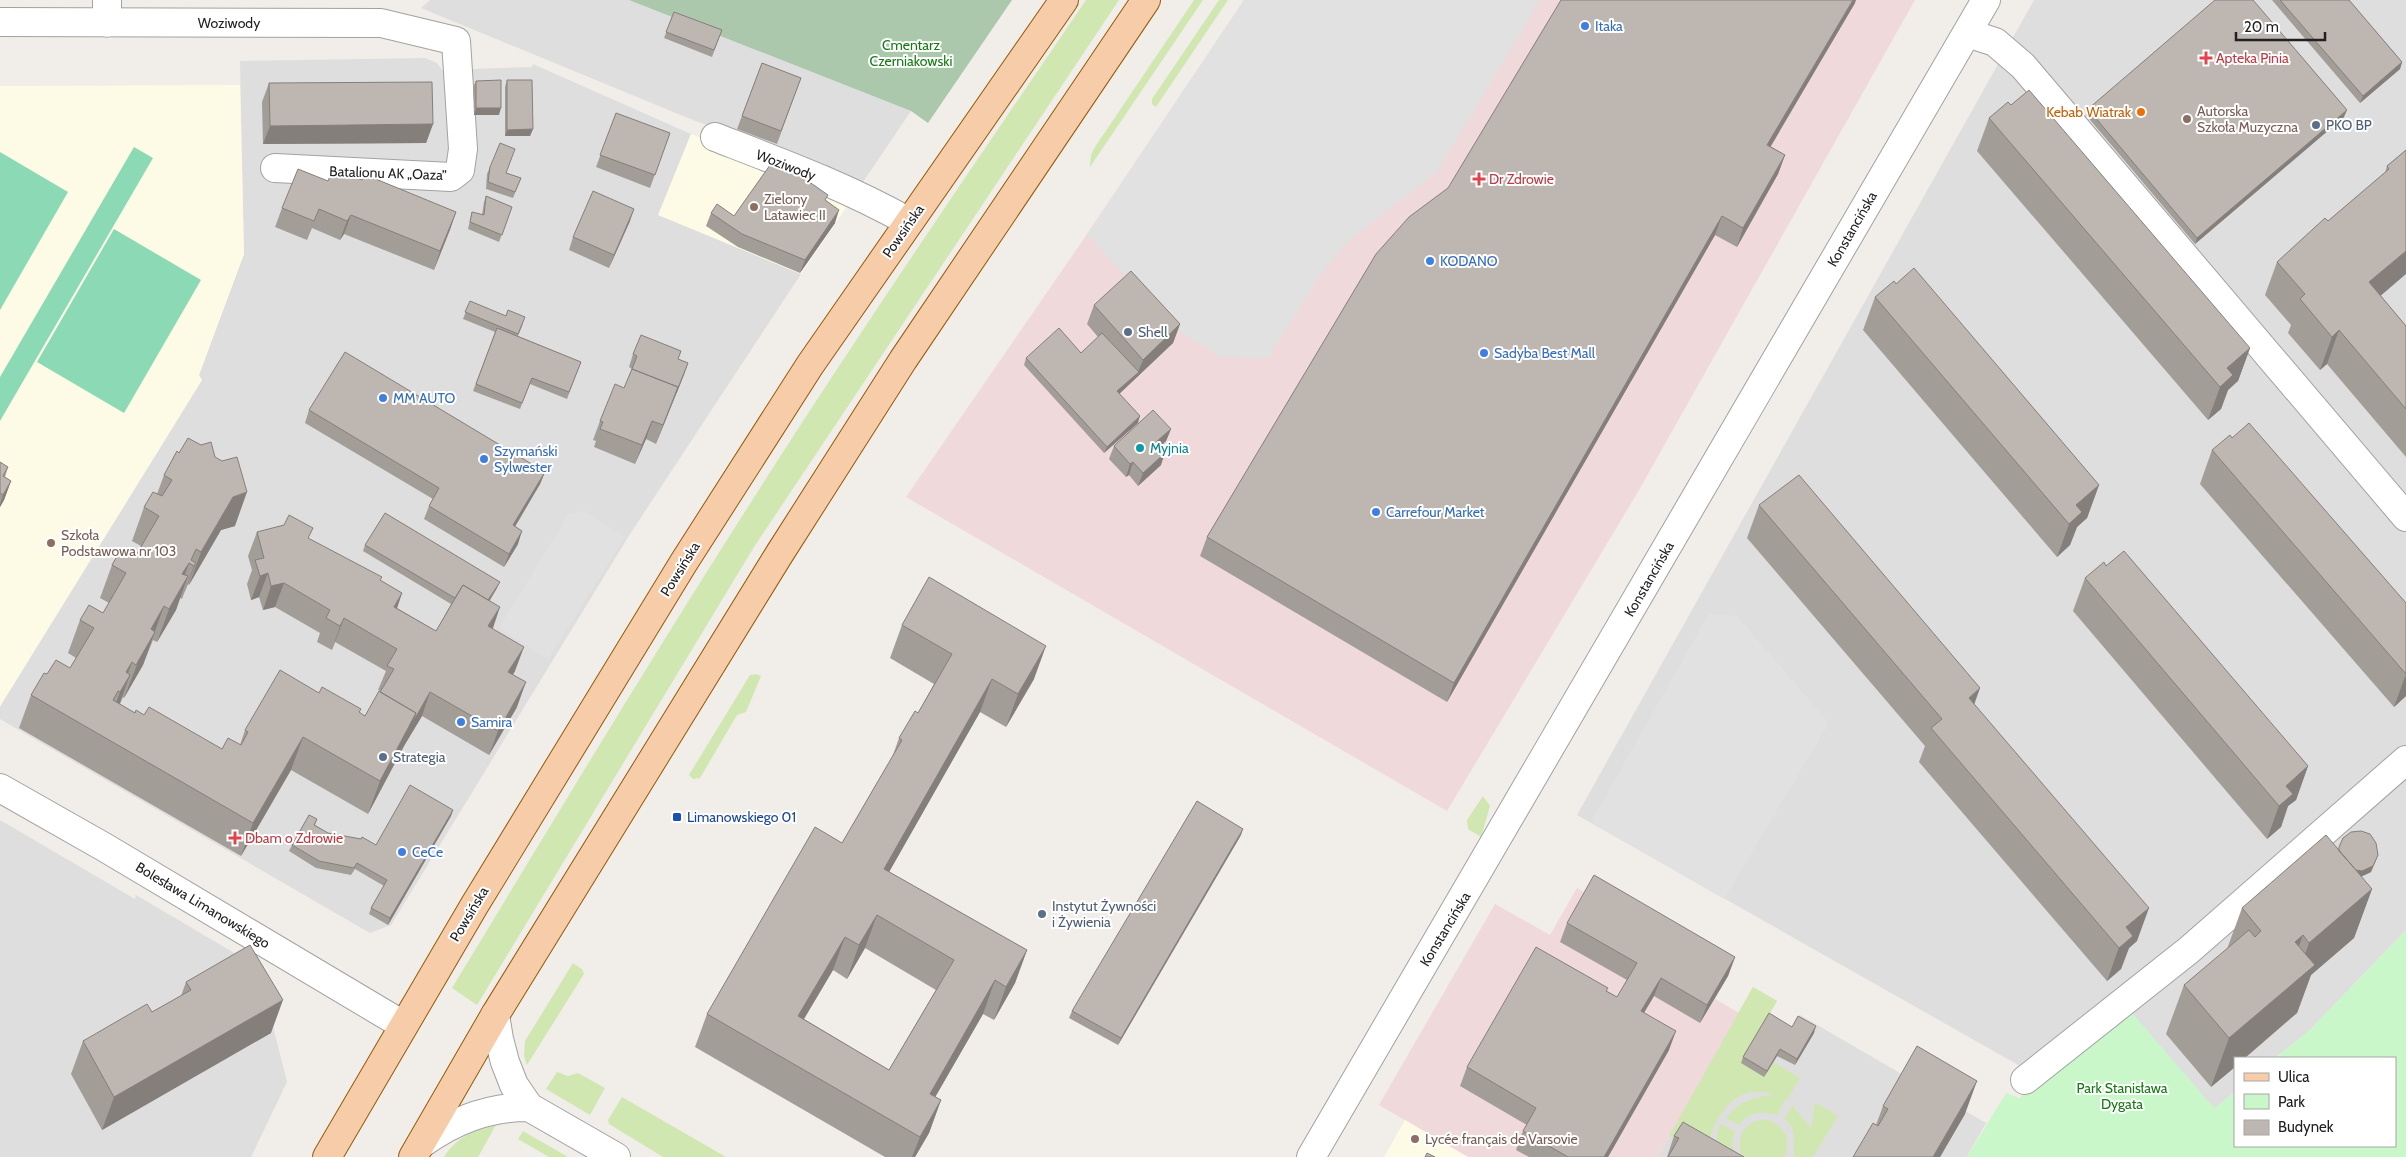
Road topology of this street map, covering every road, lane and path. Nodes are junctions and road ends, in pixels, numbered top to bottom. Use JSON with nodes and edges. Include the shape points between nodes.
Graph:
{"nodes":[{"id":1,"x":1064,"y":0,"type":"edge"},
{"id":2,"x":1146,"y":0,"type":"edge"},
{"id":3,"x":1986,"y":0,"type":"edge"},
{"id":4,"x":107,"y":12,"type":"edge"},
{"id":5,"x":0,"y":22,"type":"edge"},
{"id":6,"x":1967,"y":33,"type":"junction"},
{"id":7,"x":456,"y":41,"type":"joint"},
{"id":8,"x":715,"y":137,"type":"dead end"},
{"id":9,"x":275,"y":168,"type":"dead end"},
{"id":10,"x":909,"y":222,"type":"junction"},
{"id":11,"x":2406,"y":517,"type":"edge"},
{"id":12,"x":2406,"y":760,"type":"edge"},
{"id":13,"x":0,"y":788,"type":"edge"},
{"id":14,"x":495,"y":1015,"type":"junction"},
{"id":15,"x":404,"y":1025,"type":"junction"},
{"id":16,"x":2025,"y":1080,"type":"dead end"},
{"id":17,"x":529,"y":1107,"type":"junction"},
{"id":18,"x":417,"y":1150,"type":"edge"},
{"id":19,"x":327,"y":1157,"type":"edge"},
{"id":20,"x":616,"y":1157,"type":"edge"},
{"id":21,"x":1311,"y":1157,"type":"edge"}],
"edges":[{"from":1,"to":10,"type":"main road","name":"Powsińska"},
{"from":2,"to":14,"type":"main road","via":[[903,360]]},
{"from":3,"to":6,"type":"street","name":"Konstancińska"},
{"from":4,"to":5,"type":"street","name":"Woziwody"},
{"from":4,"to":7,"type":"street","name":"Woziwody","via":[[381,24]]},
{"from":6,"to":11,"type":"street","via":[[1994,42],[2023,66]]},
{"from":6,"to":21,"type":"street","name":"Konstancińska"},
{"from":7,"to":9,"type":"street","name":"Batalionu AK „Oaza”","via":[[463,150],[460,170],[451,177]]},
{"from":8,"to":10,"type":"street","name":"Woziwody","via":[[810,173]]},
{"from":10,"to":15,"type":"main road","name":"Powsińska","via":[[810,365],[684,562]]},
{"from":12,"to":16,"type":"street","via":[[2189,950]]},
{"from":13,"to":15,"type":"street","name":"Bolesława Limanowskiego"},
{"from":14,"to":17,"type":"street","via":[[505,1062],[514,1085]]},
{"from":14,"to":18,"type":"main road"},
{"from":15,"to":19,"type":"main road","name":"Powsińska"},
{"from":17,"to":18,"type":"street","via":[[482,1112],[460,1120]]},
{"from":17,"to":20,"type":"street"}]}
